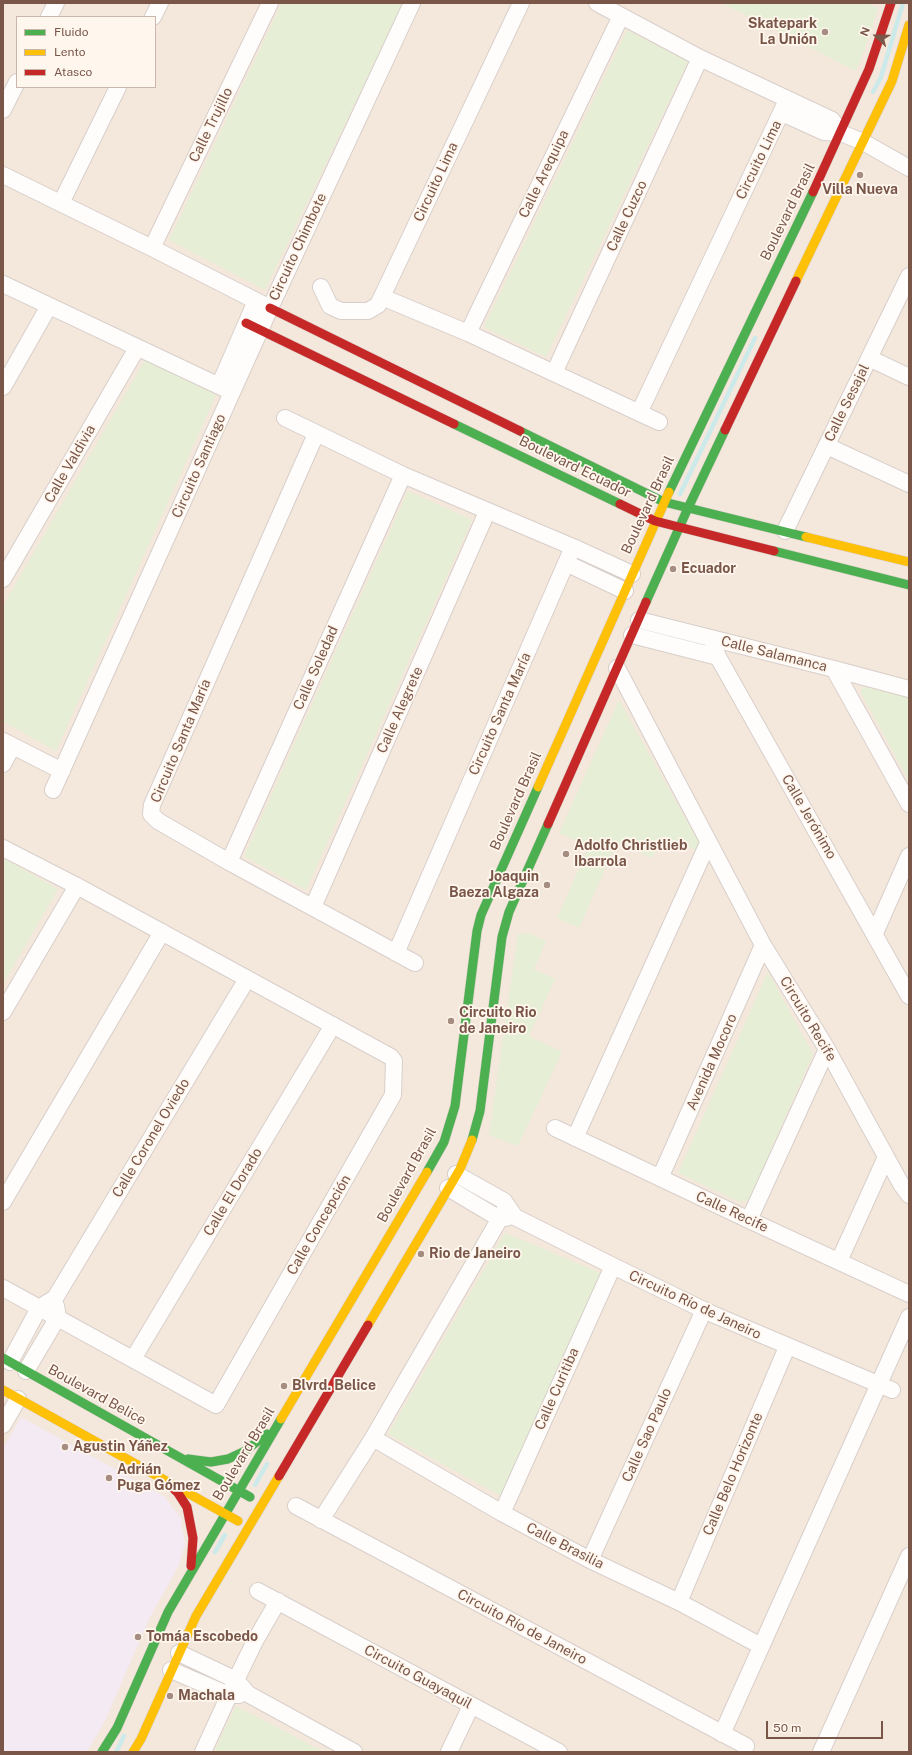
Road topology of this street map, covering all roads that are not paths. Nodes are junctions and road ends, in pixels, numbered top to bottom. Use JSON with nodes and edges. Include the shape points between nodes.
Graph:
{"nodes":[{"id":1,"x":56,"y":3,"type":"edge"},
{"id":2,"x":160,"y":3,"type":"edge"},
{"id":3,"x":270,"y":3,"type":"edge"},
{"id":4,"x":412,"y":3,"type":"edge"},
{"id":5,"x":521,"y":3,"type":"edge"},
{"id":6,"x":597,"y":3,"type":"edge"},
{"id":7,"x":890,"y":3,"type":"edge"},
{"id":8,"x":50,"y":16,"type":"edge"},
{"id":9,"x":154,"y":16,"type":"edge"},
{"id":10,"x":621,"y":16,"type":"junction"},
{"id":11,"x":909,"y":25,"type":"edge"},
{"id":12,"x":700,"y":58,"type":"junction"},
{"id":13,"x":16,"y":84,"type":"edge"},
{"id":14,"x":118,"y":88,"type":"edge"},
{"id":15,"x":784,"y":106,"type":"junction"},
{"id":16,"x":3,"y":110,"type":"edge"},
{"id":17,"x":841,"y":133,"type":"junction"},
{"id":18,"x":863,"y":142,"type":"junction"},
{"id":19,"x":909,"y":168,"type":"edge"},
{"id":20,"x":3,"y":175,"type":"edge"},
{"id":21,"x":61,"y":203,"type":"junction"},
{"id":22,"x":152,"y":248,"type":"junction"},
{"id":23,"x":909,"y":276,"type":"edge"},
{"id":24,"x":3,"y":284,"type":"edge"},
{"id":25,"x":321,"y":288,"type":"dead end"},
{"id":26,"x":382,"y":297,"type":"junction"},
{"id":27,"x":263,"y":304,"type":"junction"},
{"id":28,"x":49,"y":306,"type":"junction"},
{"id":29,"x":253,"y":327,"type":"junction"},
{"id":30,"x":468,"y":333,"type":"junction"},
{"id":31,"x":137,"y":348,"type":"junction"},
{"id":32,"x":869,"y":358,"type":"junction"},
{"id":33,"x":554,"y":373,"type":"junction"},
{"id":34,"x":909,"y":377,"type":"edge"},
{"id":35,"x":3,"y":387,"type":"edge"},
{"id":36,"x":226,"y":389,"type":"junction"},
{"id":37,"x":639,"y":412,"type":"junction"},
{"id":38,"x":285,"y":418,"type":"dead end"},
{"id":39,"x":659,"y":422,"type":"dead end"},
{"id":40,"x":316,"y":434,"type":"junction"},
{"id":41,"x":826,"y":446,"type":"junction"},
{"id":42,"x":403,"y":475,"type":"junction"},
{"id":43,"x":909,"y":484,"type":"edge"},
{"id":44,"x":664,"y":502,"type":"junction"},
{"id":45,"x":688,"y":508,"type":"junction"},
{"id":46,"x":488,"y":512,"type":"junction"},
{"id":47,"x":655,"y":521,"type":"junction"},
{"id":48,"x":680,"y":527,"type":"junction"},
{"id":49,"x":786,"y":531,"type":"junction"},
{"id":50,"x":573,"y":547,"type":"junction"},
{"id":51,"x":909,"y":562,"type":"edge"},
{"id":52,"x":566,"y":564,"type":"junction"},
{"id":53,"x":632,"y":574,"type":"junction"},
{"id":54,"x":3,"y":579,"type":"edge"},
{"id":55,"x":909,"y":585,"type":"edge"},
{"id":56,"x":624,"y":590,"type":"junction"},
{"id":57,"x":638,"y":620,"type":"junction"},
{"id":58,"x":632,"y":635,"type":"junction"},
{"id":59,"x":711,"y":638,"type":"junction"},
{"id":60,"x":718,"y":657,"type":"junction"},
{"id":61,"x":617,"y":668,"type":"junction"},
{"id":62,"x":834,"y":669,"type":"junction"},
{"id":63,"x":909,"y":690,"type":"edge"},
{"id":64,"x":8,"y":744,"type":"edge"},
{"id":65,"x":3,"y":764,"type":"edge"},
{"id":66,"x":62,"y":771,"type":"junction"},
{"id":67,"x":53,"y":790,"type":"dead end"},
{"id":68,"x":909,"y":804,"type":"edge"},
{"id":69,"x":708,"y":843,"type":"junction"},
{"id":70,"x":3,"y":848,"type":"edge"},
{"id":71,"x":909,"y":856,"type":"edge"},
{"id":72,"x":229,"y":862,"type":"junction"},
{"id":73,"x":76,"y":886,"type":"junction"},
{"id":74,"x":313,"y":907,"type":"junction"},
{"id":75,"x":162,"y":932,"type":"junction"},
{"id":76,"x":875,"y":933,"type":"junction"},
{"id":77,"x":763,"y":945,"type":"junction"},
{"id":78,"x":396,"y":953,"type":"junction"},
{"id":79,"x":415,"y":963,"type":"dead end"},
{"id":80,"x":248,"y":979,"type":"junction"},
{"id":81,"x":909,"y":996,"type":"edge"},
{"id":82,"x":3,"y":1012,"type":"edge"},
{"id":83,"x":332,"y":1025,"type":"junction"},
{"id":84,"x":827,"y":1049,"type":"junction"},
{"id":85,"x":555,"y":1128,"type":"dead end"},
{"id":86,"x":575,"y":1138,"type":"junction"},
{"id":87,"x":886,"y":1157,"type":"junction"},
{"id":88,"x":456,"y":1174,"type":"junction"},
{"id":89,"x":660,"y":1178,"type":"junction"},
{"id":90,"x":448,"y":1188,"type":"junction"},
{"id":91,"x":909,"y":1195,"type":"edge"},
{"id":92,"x":3,"y":1202,"type":"edge"},
{"id":93,"x":507,"y":1214,"type":"junction"},
{"id":94,"x":749,"y":1220,"type":"junction"},
{"id":95,"x":839,"y":1261,"type":"junction"},
{"id":96,"x":612,"y":1266,"type":"junction"},
{"id":97,"x":3,"y":1288,"type":"edge"},
{"id":98,"x":909,"y":1294,"type":"edge"},
{"id":99,"x":55,"y":1298,"type":"junction"},
{"id":100,"x":39,"y":1308,"type":"junction"},
{"id":101,"x":704,"y":1310,"type":"junction"},
{"id":102,"x":58,"y":1317,"type":"junction"},
{"id":103,"x":909,"y":1317,"type":"edge"},
{"id":104,"x":787,"y":1347,"type":"junction"},
{"id":105,"x":133,"y":1359,"type":"junction"},
{"id":106,"x":7,"y":1360,"type":"edge"},
{"id":107,"x":26,"y":1371,"type":"junction"},
{"id":108,"x":886,"y":1387,"type":"junction"},
{"id":109,"x":3,"y":1390,"type":"edge"},
{"id":110,"x":18,"y":1399,"type":"junction"},
{"id":111,"x":278,"y":1423,"type":"junction"},
{"id":112,"x":3,"y":1425,"type":"edge"},
{"id":113,"x":373,"y":1438,"type":"junction"},
{"id":114,"x":175,"y":1455,"type":"junction"},
{"id":115,"x":165,"y":1480,"type":"junction"},
{"id":116,"x":238,"y":1491,"type":"junction"},
{"id":117,"x":261,"y":1504,"type":"junction"},
{"id":118,"x":296,"y":1506,"type":"dead end"},
{"id":119,"x":502,"y":1513,"type":"junction"},
{"id":120,"x":225,"y":1514,"type":"junction"},
{"id":121,"x":321,"y":1520,"type":"junction"},
{"id":122,"x":248,"y":1526,"type":"junction"},
{"id":123,"x":909,"y":1556,"type":"edge"},
{"id":124,"x":590,"y":1560,"type":"junction"},
{"id":125,"x":191,"y":1572,"type":"junction"},
{"id":126,"x":258,"y":1591,"type":"dead end"},
{"id":127,"x":278,"y":1601,"type":"junction"},
{"id":128,"x":679,"y":1602,"type":"junction"},
{"id":129,"x":761,"y":1646,"type":"junction"},
{"id":130,"x":179,"y":1653,"type":"junction"},
{"id":131,"x":171,"y":1670,"type":"junction"},
{"id":132,"x":236,"y":1680,"type":"junction"},
{"id":133,"x":248,"y":1694,"type":"junction"},
{"id":134,"x":229,"y":1695,"type":"junction"},
{"id":135,"x":471,"y":1706,"type":"junction"},
{"id":136,"x":722,"y":1734,"type":"junction"},
{"id":137,"x":746,"y":1746,"type":"dead end"},
{"id":138,"x":825,"y":1750,"type":"edge"},
{"id":139,"x":102,"y":1752,"type":"edge"},
{"id":140,"x":133,"y":1752,"type":"edge"},
{"id":141,"x":203,"y":1752,"type":"edge"},
{"id":142,"x":354,"y":1752,"type":"edge"},
{"id":143,"x":449,"y":1752,"type":"edge"},
{"id":144,"x":558,"y":1752,"type":"edge"}],
"edges":[{"from":1,"to":8,"type":"street"},
{"from":2,"to":9,"type":"street"},
{"from":3,"to":22,"type":"street","name":"Calle Trujillo"},
{"from":4,"to":27,"type":"street","name":"Circuito Chimbote"},
{"from":5,"to":26,"type":"street","name":"Circuito Lima"},
{"from":6,"to":10,"type":"street"},
{"from":7,"to":17,"type":"main road","name":"Boulevard Brasil","via":[[869,69]]},
{"from":10,"to":12,"type":"street"},
{"from":10,"to":30,"type":"street","name":"Calle Arequipa"},
{"from":11,"to":18,"type":"main road","via":[[892,81]]},
{"from":12,"to":15,"type":"street"},
{"from":12,"to":33,"type":"street","name":"Calle Cuzco"},
{"from":13,"to":16,"type":"street"},
{"from":14,"to":21,"type":"street"},
{"from":15,"to":17,"type":"street","via":[[824,132]]},
{"from":15,"to":37,"type":"street","name":"Circuito Lima"},
{"from":17,"to":18,"type":"street"},
{"from":17,"to":44,"type":"main road","name":"Boulevard Brasil"},
{"from":18,"to":19,"type":"street"},
{"from":18,"to":45,"type":"main road"},
{"from":20,"to":21,"type":"street","name":"Circuito Chimbote"},
{"from":21,"to":22,"type":"street","name":"Circuito Chimbote"},
{"from":22,"to":27,"type":"street","name":"Circuito Chimbote"},
{"from":23,"to":32,"type":"street","name":"Calle Sesajal"},
{"from":24,"to":28,"type":"street"},
{"from":25,"to":26,"type":"street","name":"Circuito Lima","via":[[330,306],[341,311],[368,311],[378,305]]},
{"from":26,"to":30,"type":"street"},
{"from":27,"to":29,"type":"street","name":"Circuito Santiago"},
{"from":27,"to":44,"type":"main road","name":"Boulevard Ecuador"},
{"from":28,"to":31,"type":"street"},
{"from":28,"to":35,"type":"street"},
{"from":29,"to":36,"type":"street","name":"Circuito Santiago"},
{"from":29,"to":47,"type":"main road","name":"Boulevard Ecuador"},
{"from":30,"to":33,"type":"street"},
{"from":31,"to":36,"type":"street"},
{"from":31,"to":54,"type":"street","name":"Calle Valdivia"},
{"from":32,"to":34,"type":"street"},
{"from":32,"to":41,"type":"street","name":"Calle Sesajal"},
{"from":33,"to":37,"type":"street"},
{"from":36,"to":66,"type":"street","name":"Circuito Santiago"},
{"from":37,"to":39,"type":"street"},
{"from":38,"to":40,"type":"street"},
{"from":40,"to":42,"type":"street"},
{"from":40,"to":72,"type":"street","name":"Circuito Santa María","via":[[152,805],[151,814],[158,821]]},
{"from":41,"to":43,"type":"street"},
{"from":41,"to":49,"type":"street","name":"Calle Sesajal"},
{"from":42,"to":46,"type":"street"},
{"from":42,"to":72,"type":"street","name":"Calle Soledad"},
{"from":44,"to":45,"type":"main road","name":"Boulevard Ecuador"},
{"from":44,"to":47,"type":"main road","name":"Boulevard Brasil"},
{"from":45,"to":48,"type":"main road"},
{"from":45,"to":49,"type":"main road","name":"Boulevard Ecuador"},
{"from":46,"to":50,"type":"street"},
{"from":46,"to":74,"type":"street","name":"Calle Alegrete"},
{"from":47,"to":48,"type":"main road","name":"Boulevard Ecuador"},
{"from":47,"to":53,"type":"main road","name":"Boulevard Brasil"},
{"from":48,"to":55,"type":"main road","name":"Boulevard Ecuador"},
{"from":48,"to":57,"type":"main road"},
{"from":49,"to":51,"type":"main road","name":"Boulevard Ecuador"},
{"from":50,"to":52,"type":"street","name":"Circuito Santa María"},
{"from":50,"to":53,"type":"street"},
{"from":52,"to":56,"type":"street"},
{"from":52,"to":78,"type":"street","name":"Circuito Santa María"},
{"from":53,"to":56,"type":"main road","name":"Boulevard Brasil"},
{"from":56,"to":111,"type":"main road","name":"Boulevard Brasil","via":[[481,915],[455,1106],[444,1142]]},
{"from":57,"to":58,"type":"main road"},
{"from":57,"to":59,"type":"street","name":"Calle Salamanca"},
{"from":58,"to":60,"type":"street","name":"Calle Salamanca"},
{"from":58,"to":61,"type":"main road"},
{"from":59,"to":60,"type":"street","name":"Calle Jerónimo"},
{"from":59,"to":62,"type":"street","name":"Calle Salamanca"},
{"from":60,"to":76,"type":"street","name":"Calle Jerónimo"},
{"from":61,"to":69,"type":"street","name":"Circuito Recife"},
{"from":61,"to":88,"type":"main road","via":[[504,926],[476,1130]]},
{"from":62,"to":63,"type":"street","name":"Calle Salamanca"},
{"from":62,"to":68,"type":"street"},
{"from":64,"to":65,"type":"street"},
{"from":64,"to":66,"type":"street"},
{"from":66,"to":67,"type":"street","name":"Circuito Santiago"},
{"from":69,"to":77,"type":"street","name":"Circuito Recife"},
{"from":69,"to":86,"type":"street"},
{"from":70,"to":73,"type":"street","name":"Calle Concepción"},
{"from":71,"to":76,"type":"street"},
{"from":72,"to":74,"type":"street","name":"Circuito Santa María"},
{"from":73,"to":75,"type":"street","name":"Calle Concepción"},
{"from":73,"to":82,"type":"street"},
{"from":74,"to":78,"type":"street","name":"Circuito Santa María"},
{"from":75,"to":80,"type":"street","name":"Calle Concepción"},
{"from":75,"to":92,"type":"street"},
{"from":76,"to":81,"type":"street","name":"Calle Jerónimo"},
{"from":77,"to":84,"type":"street","name":"Circuito Recife"},
{"from":77,"to":89,"type":"street","name":"Avenida Mocoro"},
{"from":78,"to":79,"type":"street","name":"Circuito Santa María"},
{"from":80,"to":83,"type":"street","name":"Calle Concepción"},
{"from":80,"to":99,"type":"street","name":"Calle Coronel Oviedo"},
{"from":83,"to":105,"type":"street","name":"Calle El Dorado"},
{"from":83,"to":105,"type":"street","name":"Calle Concepción","via":[[391,1057],[394,1061],[393,1095],[216,1405]]},
{"from":84,"to":87,"type":"street","name":"Circuito Recife"},
{"from":84,"to":94,"type":"street"},
{"from":85,"to":86,"type":"street","name":"Calle Recife"},
{"from":86,"to":89,"type":"street","name":"Calle Recife"},
{"from":87,"to":91,"type":"street","name":"Circuito Recife"},
{"from":87,"to":95,"type":"street"},
{"from":88,"to":90,"type":"main road"},
{"from":88,"to":93,"type":"street","via":[[504,1201]]},
{"from":89,"to":94,"type":"street","name":"Calle Recife"},
{"from":90,"to":93,"type":"street"},
{"from":90,"to":117,"type":"main road"},
{"from":93,"to":96,"type":"street","name":"Circuito Río de Janeiro"},
{"from":93,"to":113,"type":"street"},
{"from":94,"to":95,"type":"street","name":"Calle Recife"},
{"from":95,"to":98,"type":"street","name":"Calle Recife"},
{"from":96,"to":101,"type":"street","name":"Circuito Río de Janeiro"},
{"from":96,"to":119,"type":"street","name":"Calle Curitiba"},
{"from":97,"to":100,"type":"street","name":"Calle Concepción"},
{"from":99,"to":100,"type":"street","name":"Calle Coronel Oviedo"},
{"from":99,"to":102,"type":"street"},
{"from":100,"to":102,"type":"street","name":"Calle Concepción"},
{"from":100,"to":106,"type":"street","name":"Calle Coronel Oviedo"},
{"from":101,"to":104,"type":"street","name":"Circuito Río de Janeiro"},
{"from":101,"to":124,"type":"street","name":"Calle Sao Paulo"},
{"from":102,"to":105,"type":"street","name":"Calle Concepción"},
{"from":102,"to":107,"type":"street"},
{"from":103,"to":108,"type":"street"},
{"from":104,"to":108,"type":"street","name":"Circuito Río de Janeiro"},
{"from":104,"to":128,"type":"street","name":"Calle Belo Horizonte"},
{"from":106,"to":107,"type":"main road","name":"Boulevard Belice"},
{"from":107,"to":114,"type":"main road","name":"Boulevard Belice"},
{"from":108,"to":129,"type":"street"},
{"from":109,"to":110,"type":"main road"},
{"from":110,"to":112,"type":"street"},
{"from":110,"to":115,"type":"main road"},
{"from":111,"to":114,"type":"main road","via":[[245,1452],[228,1459],[211,1462]]},
{"from":111,"to":116,"type":"main road","name":"Boulevard Brasil"},
{"from":113,"to":119,"type":"street","name":"Calle Brasilia"},
{"from":113,"to":121,"type":"street"},
{"from":114,"to":116,"type":"main road","name":"Boulevard Belice"},
{"from":115,"to":120,"type":"main road"},
{"from":115,"to":125,"type":"main road","via":[[187,1507],[192,1523]]},
{"from":116,"to":117,"type":"main road","name":"Boulevard Belice"},
{"from":116,"to":120,"type":"main road","name":"Boulevard Brasil"},
{"from":117,"to":122,"type":"main road"},
{"from":118,"to":121,"type":"street","name":"Circuito Río de Janeiro"},
{"from":119,"to":124,"type":"street","name":"Calle Brasilia"},
{"from":120,"to":122,"type":"main road"},
{"from":120,"to":125,"type":"main road","name":"Boulevard Brasil"},
{"from":121,"to":136,"type":"street","name":"Circuito Río de Janeiro"},
{"from":122,"to":130,"type":"main road","via":[[196,1616]]},
{"from":123,"to":138,"type":"street"},
{"from":124,"to":128,"type":"street","name":"Calle Brasilia"},
{"from":125,"to":139,"type":"main road","name":"Boulevard Brasil","via":[[168,1612],[117,1728]]},
{"from":126,"to":127,"type":"street","name":"Circuito Guayaquil"},
{"from":127,"to":132,"type":"street"},
{"from":127,"to":135,"type":"street","name":"Circuito Guayaquil"},
{"from":128,"to":129,"type":"street","name":"Calle Brasilia"},
{"from":129,"to":136,"type":"street"},
{"from":130,"to":131,"type":"main road"},
{"from":130,"to":132,"type":"street"},
{"from":131,"to":134,"type":"street"},
{"from":131,"to":140,"type":"main road"},
{"from":132,"to":133,"type":"street"},
{"from":132,"to":134,"type":"street"},
{"from":133,"to":134,"type":"street"},
{"from":133,"to":142,"type":"street"},
{"from":134,"to":141,"type":"street"},
{"from":135,"to":143,"type":"street"},
{"from":135,"to":144,"type":"street","name":"Circuito Guayaquil"},
{"from":136,"to":137,"type":"street","name":"Circuito Río de Janeiro"}]}
